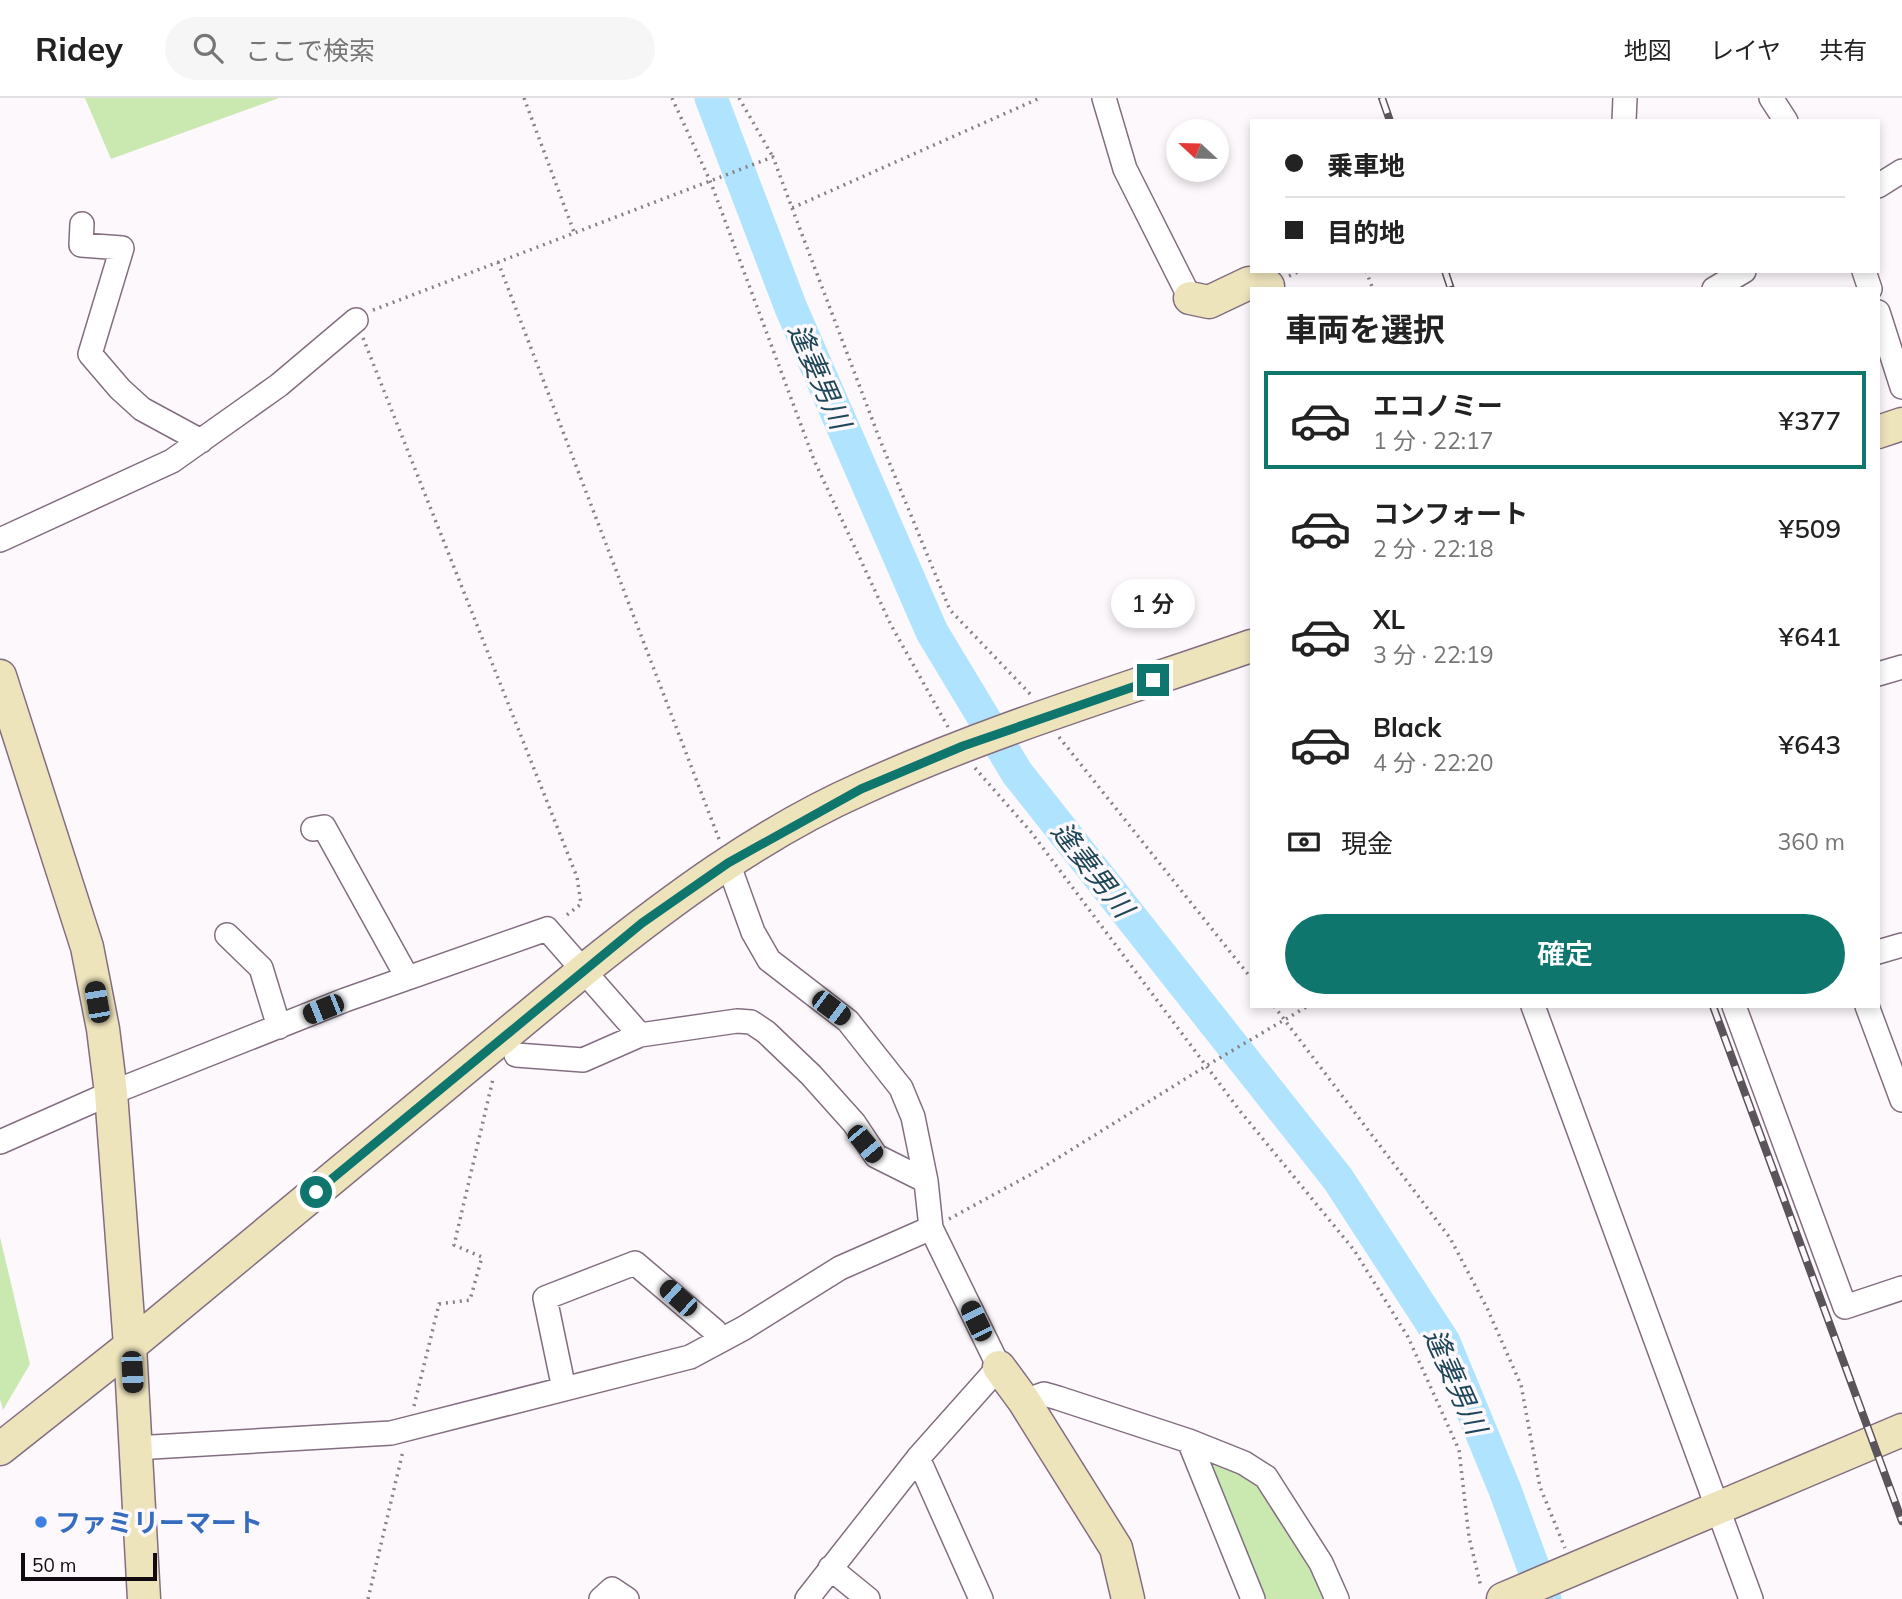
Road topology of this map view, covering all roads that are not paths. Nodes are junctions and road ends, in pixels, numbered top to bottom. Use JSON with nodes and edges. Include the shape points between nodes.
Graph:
{"nodes":[{"id":1,"x":1104,"y":98,"type":"edge"},
{"id":2,"x":1625,"y":98,"type":"edge"},
{"id":3,"x":1772,"y":98,"type":"edge"},
{"id":4,"x":1624,"y":119,"type":"edge"},
{"id":5,"x":1785,"y":119,"type":"edge"},
{"id":6,"x":1902,"y":171,"type":"edge"},
{"id":7,"x":1880,"y":185,"type":"edge"},
{"id":8,"x":82,"y":224,"type":"dead end"},
{"id":9,"x":1269,"y":287,"type":"edge"},
{"id":10,"x":1190,"y":298,"type":"joint"},
{"id":11,"x":1880,"y":319,"type":"edge"},
{"id":12,"x":356,"y":320,"type":"road end"},
{"id":13,"x":1902,"y":387,"type":"edge"},
{"id":14,"x":1902,"y":424,"type":"edge"},
{"id":15,"x":1880,"y":431,"type":"edge"},
{"id":16,"x":201,"y":441,"type":"junction"},
{"id":17,"x":0,"y":540,"type":"edge"},
{"id":18,"x":1250,"y":646,"type":"edge"},
{"id":19,"x":1902,"y":667,"type":"edge"},
{"id":20,"x":1880,"y":673,"type":"edge"},
{"id":21,"x":0,"y":676,"type":"edge"},
{"id":22,"x":313,"y":829,"type":"dead end"},
{"id":23,"x":728,"y":863,"type":"junction"},
{"id":24,"x":227,"y":935,"type":"dead end"},
{"id":25,"x":1902,"y":945,"type":"edge"},
{"id":26,"x":1880,"y":951,"type":"edge"},
{"id":27,"x":584,"y":970,"type":"junction"},
{"id":28,"x":407,"y":977,"type":"junction"},
{"id":29,"x":1534,"y":1008,"type":"edge"},
{"id":30,"x":1735,"y":1008,"type":"edge"},
{"id":31,"x":1868,"y":1008,"type":"edge"},
{"id":32,"x":279,"y":1027,"type":"junction"},
{"id":33,"x":640,"y":1035,"type":"junction"},
{"id":34,"x":516,"y":1055,"type":"road end"},
{"id":35,"x":111,"y":1093,"type":"junction"},
{"id":36,"x":1902,"y":1100,"type":"edge"},
{"id":37,"x":0,"y":1142,"type":"edge"},
{"id":38,"x":926,"y":1181,"type":"junction"},
{"id":39,"x":931,"y":1228,"type":"junction"},
{"id":40,"x":1902,"y":1288,"type":"edge"},
{"id":41,"x":722,"y":1340,"type":"junction"},
{"id":42,"x":130,"y":1346,"type":"junction"},
{"id":43,"x":999,"y":1367,"type":"junction"},
{"id":44,"x":564,"y":1390,"type":"junction"},
{"id":45,"x":1024,"y":1401,"type":"junction"},
{"id":46,"x":1902,"y":1430,"type":"edge"},
{"id":47,"x":1189,"y":1441,"type":"junction"},
{"id":48,"x":1,"y":1443,"type":"edge"},
{"id":49,"x":135,"y":1448,"type":"junction"},
{"id":50,"x":918,"y":1458,"type":"junction"},
{"id":51,"x":1716,"y":1508,"type":"junction"},
{"id":52,"x":830,"y":1568,"type":"junction"},
{"id":53,"x":144,"y":1599,"type":"edge"},
{"id":54,"x":601,"y":1599,"type":"edge"},
{"id":55,"x":627,"y":1599,"type":"edge"},
{"id":56,"x":807,"y":1599,"type":"edge"},
{"id":57,"x":868,"y":1599,"type":"edge"},
{"id":58,"x":981,"y":1599,"type":"edge"},
{"id":59,"x":1128,"y":1599,"type":"edge"},
{"id":60,"x":1253,"y":1599,"type":"edge"},
{"id":61,"x":1337,"y":1599,"type":"edge"},
{"id":62,"x":1503,"y":1599,"type":"edge"},
{"id":63,"x":1751,"y":1599,"type":"edge"}],
"edges":[{"from":1,"to":10,"type":"street","via":[[1125,169]]},
{"from":2,"to":4,"type":"street"},
{"from":3,"to":5,"type":"street"},
{"from":6,"to":7,"type":"street"},
{"from":8,"to":16,"type":"street","via":[[81,245],[122,248],[90,355],[142,410]]},
{"from":9,"to":10,"type":"street","via":[[1249,283],[1209,302]]},
{"from":11,"to":13,"type":"street"},
{"from":12,"to":16,"type":"street","via":[[279,385]]},
{"from":14,"to":15,"type":"street"},
{"from":16,"to":17,"type":"street","via":[[172,461]]},
{"from":18,"to":23,"type":"street","via":[[963,746],[861,789]]},
{"from":19,"to":20,"type":"street"},
{"from":21,"to":35,"type":"street","via":[[87,947]]},
{"from":22,"to":28,"type":"street","via":[[324,827]]},
{"from":23,"to":27,"type":"street"},
{"from":23,"to":38,"type":"street","via":[[753,932],[769,960],[848,1021],[901,1088],[913,1117]]},
{"from":24,"to":32,"type":"street","via":[[261,968]]},
{"from":25,"to":26,"type":"street"},
{"from":27,"to":28,"type":"street","via":[[547,929]]},
{"from":27,"to":33,"type":"street"},
{"from":27,"to":42,"type":"street"},
{"from":28,"to":32,"type":"street"},
{"from":29,"to":51,"type":"street"},
{"from":30,"to":40,"type":"street","via":[[1844,1307]]},
{"from":31,"to":36,"type":"street"},
{"from":32,"to":35,"type":"street"},
{"from":33,"to":34,"type":"street","via":[[583,1060]]},
{"from":33,"to":38,"type":"street","via":[[751,1022],[811,1075],[876,1156]]},
{"from":35,"to":37,"type":"street"},
{"from":35,"to":42,"type":"street"},
{"from":38,"to":39,"type":"street"},
{"from":39,"to":41,"type":"street","via":[[840,1268]]},
{"from":39,"to":43,"type":"street"},
{"from":41,"to":44,"type":"street","via":[[690,1357]]},
{"from":41,"to":44,"type":"street","via":[[635,1263],[545,1298]]},
{"from":42,"to":48,"type":"street"},
{"from":42,"to":49,"type":"street"},
{"from":43,"to":45,"type":"street"},
{"from":43,"to":50,"type":"street"},
{"from":44,"to":49,"type":"street","via":[[391,1433]]},
{"from":45,"to":47,"type":"street","via":[[1044,1394]]},
{"from":45,"to":59,"type":"street","via":[[1116,1548]]},
{"from":46,"to":51,"type":"street"},
{"from":47,"to":60,"type":"street"},
{"from":47,"to":61,"type":"street","via":[[1266,1477],[1321,1563]]},
{"from":49,"to":53,"type":"street"},
{"from":50,"to":52,"type":"street"},
{"from":50,"to":58,"type":"street"},
{"from":51,"to":62,"type":"street"},
{"from":51,"to":63,"type":"street"},
{"from":52,"to":56,"type":"street"},
{"from":52,"to":57,"type":"street"},
{"from":54,"to":55,"type":"street","via":[[612,1589]]}]}
